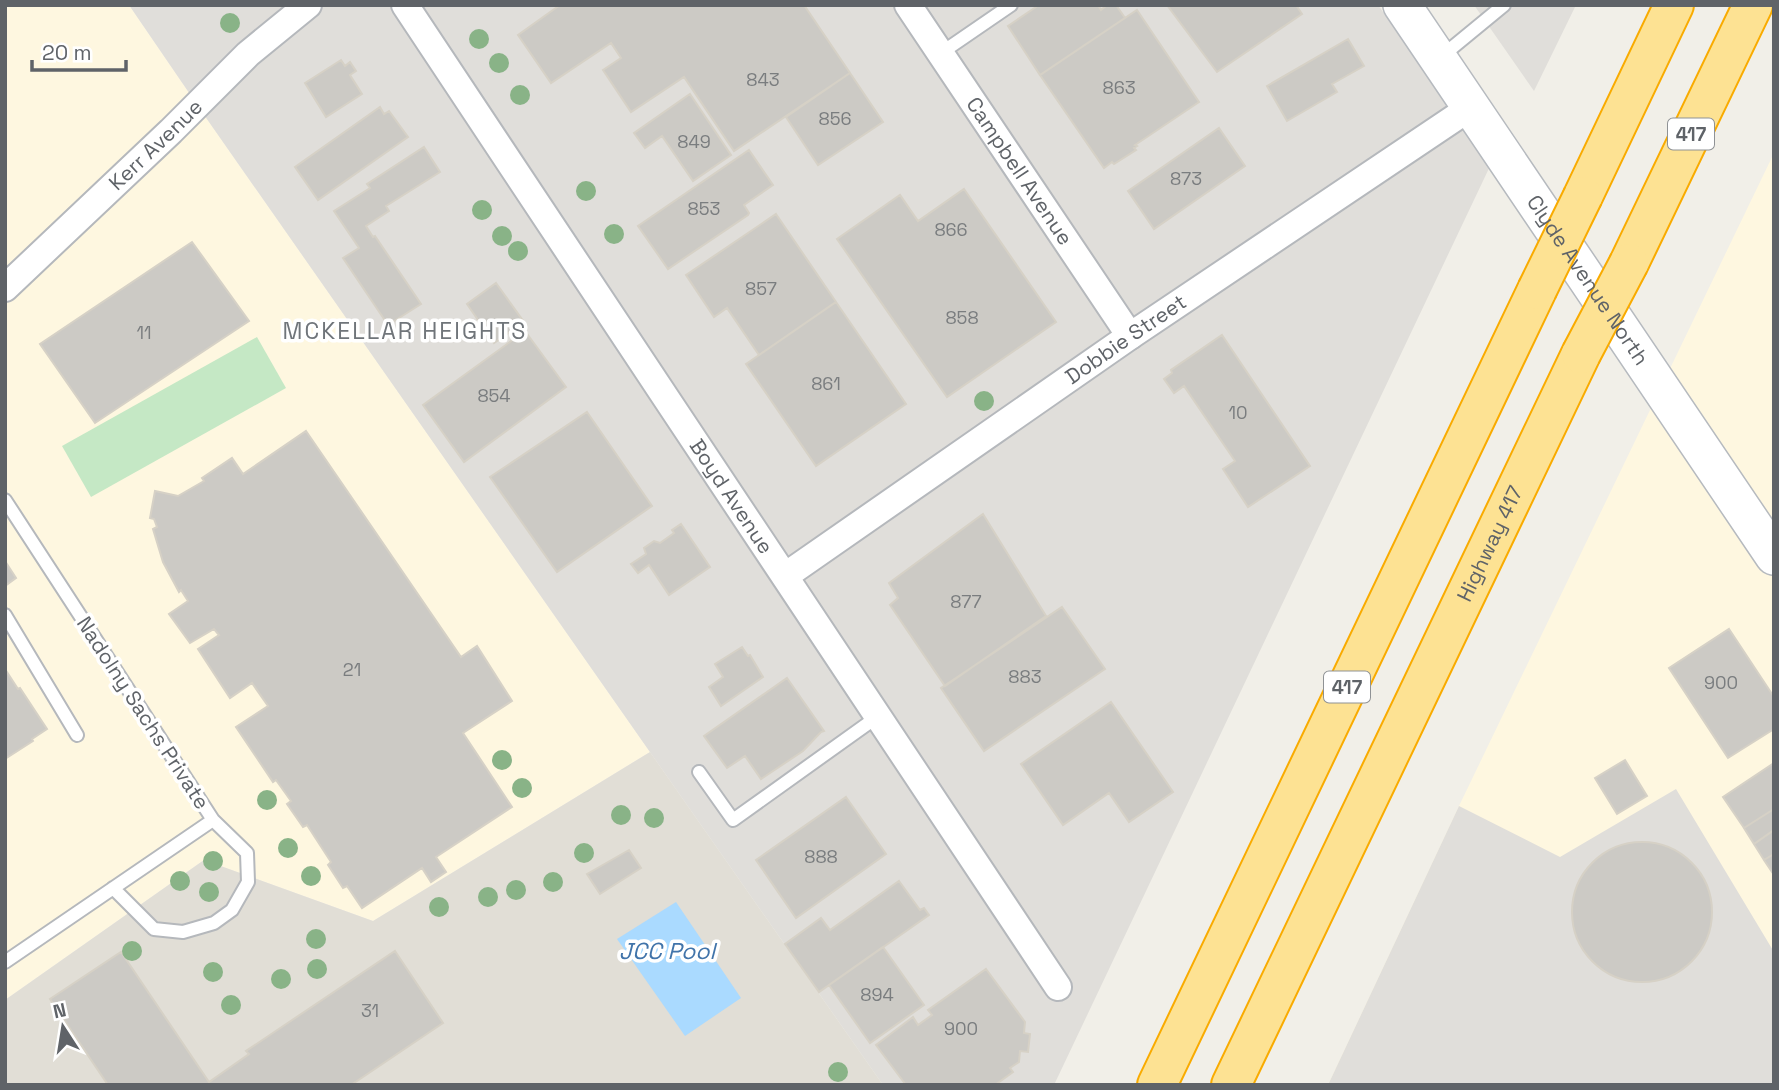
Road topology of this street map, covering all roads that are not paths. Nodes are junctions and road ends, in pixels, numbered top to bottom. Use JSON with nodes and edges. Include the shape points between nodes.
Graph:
{"nodes":[{"id":1,"x":308,"y":5,"type":"edge"},
{"id":2,"x":405,"y":5,"type":"edge"},
{"id":3,"x":908,"y":5,"type":"edge"},
{"id":4,"x":1012,"y":5,"type":"edge"},
{"id":5,"x":1402,"y":5,"type":"edge"},
{"id":6,"x":1504,"y":5,"type":"edge"},
{"id":7,"x":1674,"y":5,"type":"edge"},
{"id":8,"x":1753,"y":5,"type":"edge"},
{"id":9,"x":940,"y":53,"type":"junction"},
{"id":10,"x":1438,"y":59,"type":"junction"},
{"id":11,"x":1471,"y":107,"type":"junction"},
{"id":12,"x":5,"y":288,"type":"edge"},
{"id":13,"x":1130,"y":336,"type":"junction"},
{"id":14,"x":5,"y":500,"type":"edge"},
{"id":15,"x":1774,"y":556,"type":"edge"},
{"id":16,"x":785,"y":576,"type":"junction"},
{"id":17,"x":5,"y":615,"type":"edge"},
{"id":18,"x":877,"y":717,"type":"junction"},
{"id":19,"x":77,"y":735,"type":"dead end"},
{"id":20,"x":699,"y":772,"type":"dead end"},
{"id":21,"x":213,"y":820,"type":"junction"},
{"id":22,"x":113,"y":888,"type":"junction"},
{"id":23,"x":5,"y":962,"type":"edge"},
{"id":24,"x":1058,"y":987,"type":"dead end"},
{"id":25,"x":1157,"y":1085,"type":"edge"},
{"id":26,"x":1231,"y":1085,"type":"edge"}],
"edges":[{"from":1,"to":12,"type":"street","name":"Kerr Avenue","via":[[247,54]]},
{"from":2,"to":16,"type":"street","name":"Boyd Avenue"},
{"from":3,"to":9,"type":"street","name":"Campbell Avenue"},
{"from":4,"to":9,"type":"lane"},
{"from":5,"to":10,"type":"street","name":"Clyde Avenue North"},
{"from":6,"to":10,"type":"lane"},
{"from":7,"to":25,"type":"highway","number":"417","bridge":true},
{"from":8,"to":26,"type":"highway","name":"Highway 417","number":"417","bridge":true},
{"from":9,"to":13,"type":"street","name":"Campbell Avenue"},
{"from":10,"to":11,"type":"street","name":"Clyde Avenue North"},
{"from":11,"to":13,"type":"street","name":"Dobbie Street"},
{"from":11,"to":15,"type":"street","name":"Clyde Avenue North"},
{"from":13,"to":16,"type":"street","name":"Dobbie Street"},
{"from":14,"to":21,"type":"lane","name":"Nadolny Sachs Private"},
{"from":16,"to":18,"type":"street","name":"Boyd Avenue"},
{"from":17,"to":19,"type":"lane"},
{"from":18,"to":20,"type":"lane","via":[[733,820]]},
{"from":18,"to":24,"type":"street","name":"Boyd Avenue"},
{"from":21,"to":22,"type":"lane","name":"Nadolny Sachs Private"},
{"from":21,"to":22,"type":"lane","via":[[247,853],[247,882],[232,910],[214,923],[183,932],[154,929]]},
{"from":22,"to":23,"type":"lane","name":"Nadolny Sachs Private"}]}
